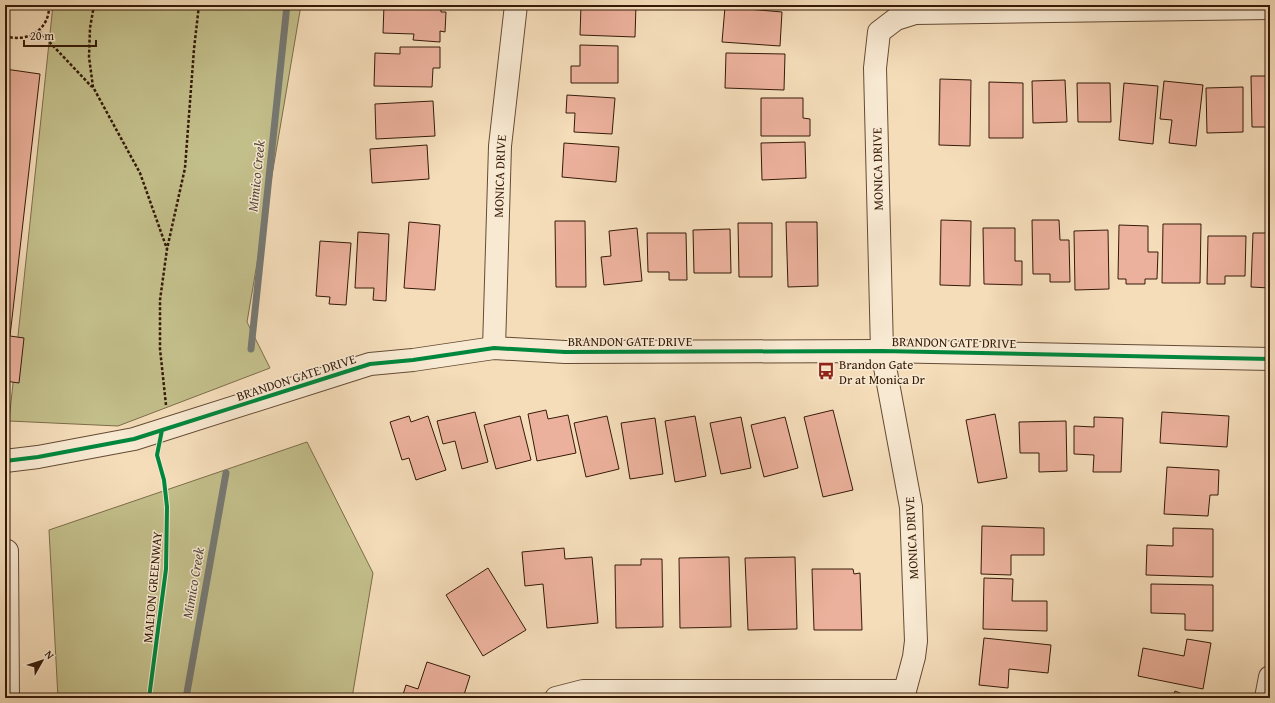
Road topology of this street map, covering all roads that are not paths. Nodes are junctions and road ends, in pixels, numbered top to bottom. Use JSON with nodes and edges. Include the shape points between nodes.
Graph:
{"nodes":[{"id":1,"x":516,"y":5,"type":"edge"},
{"id":2,"x":1270,"y":8,"type":"edge"},
{"id":3,"x":494,"y":348,"type":"junction"},
{"id":4,"x":882,"y":351,"type":"junction"},
{"id":5,"x":1270,"y":359,"type":"edge"},
{"id":6,"x":5,"y":461,"type":"edge"},
{"id":7,"x":5,"y":551,"type":"edge"},
{"id":8,"x":1270,"y":677,"type":"edge"},
{"id":9,"x":904,"y":695,"type":"edge"},
{"id":10,"x":8,"y":698,"type":"edge"},
{"id":11,"x":556,"y":698,"type":"edge"},
{"id":12,"x":1266,"y":698,"type":"edge"}],
"edges":[{"from":1,"to":3,"type":"street","name":"MONICA DRIVE","via":[[500,146]]},
{"from":2,"to":4,"type":"street","name":"MONICA DRIVE","via":[[915,13],[896,19],[880,32],[875,68]]},
{"from":3,"to":4,"type":"street","name":"BRANDON GATE DRIVE","via":[[565,352]]},
{"from":3,"to":6,"type":"street","name":"BRANDON GATE DRIVE","via":[[370,364],[134,439]]},
{"from":4,"to":5,"type":"street","name":"BRANDON GATE DRIVE"},
{"from":4,"to":9,"type":"street","name":"MONICA DRIVE","via":[[912,507],[916,641]]},
{"from":7,"to":10,"type":"street"},
{"from":8,"to":12,"type":"street"},
{"from":9,"to":11,"type":"street","via":[[583,691]]}]}
